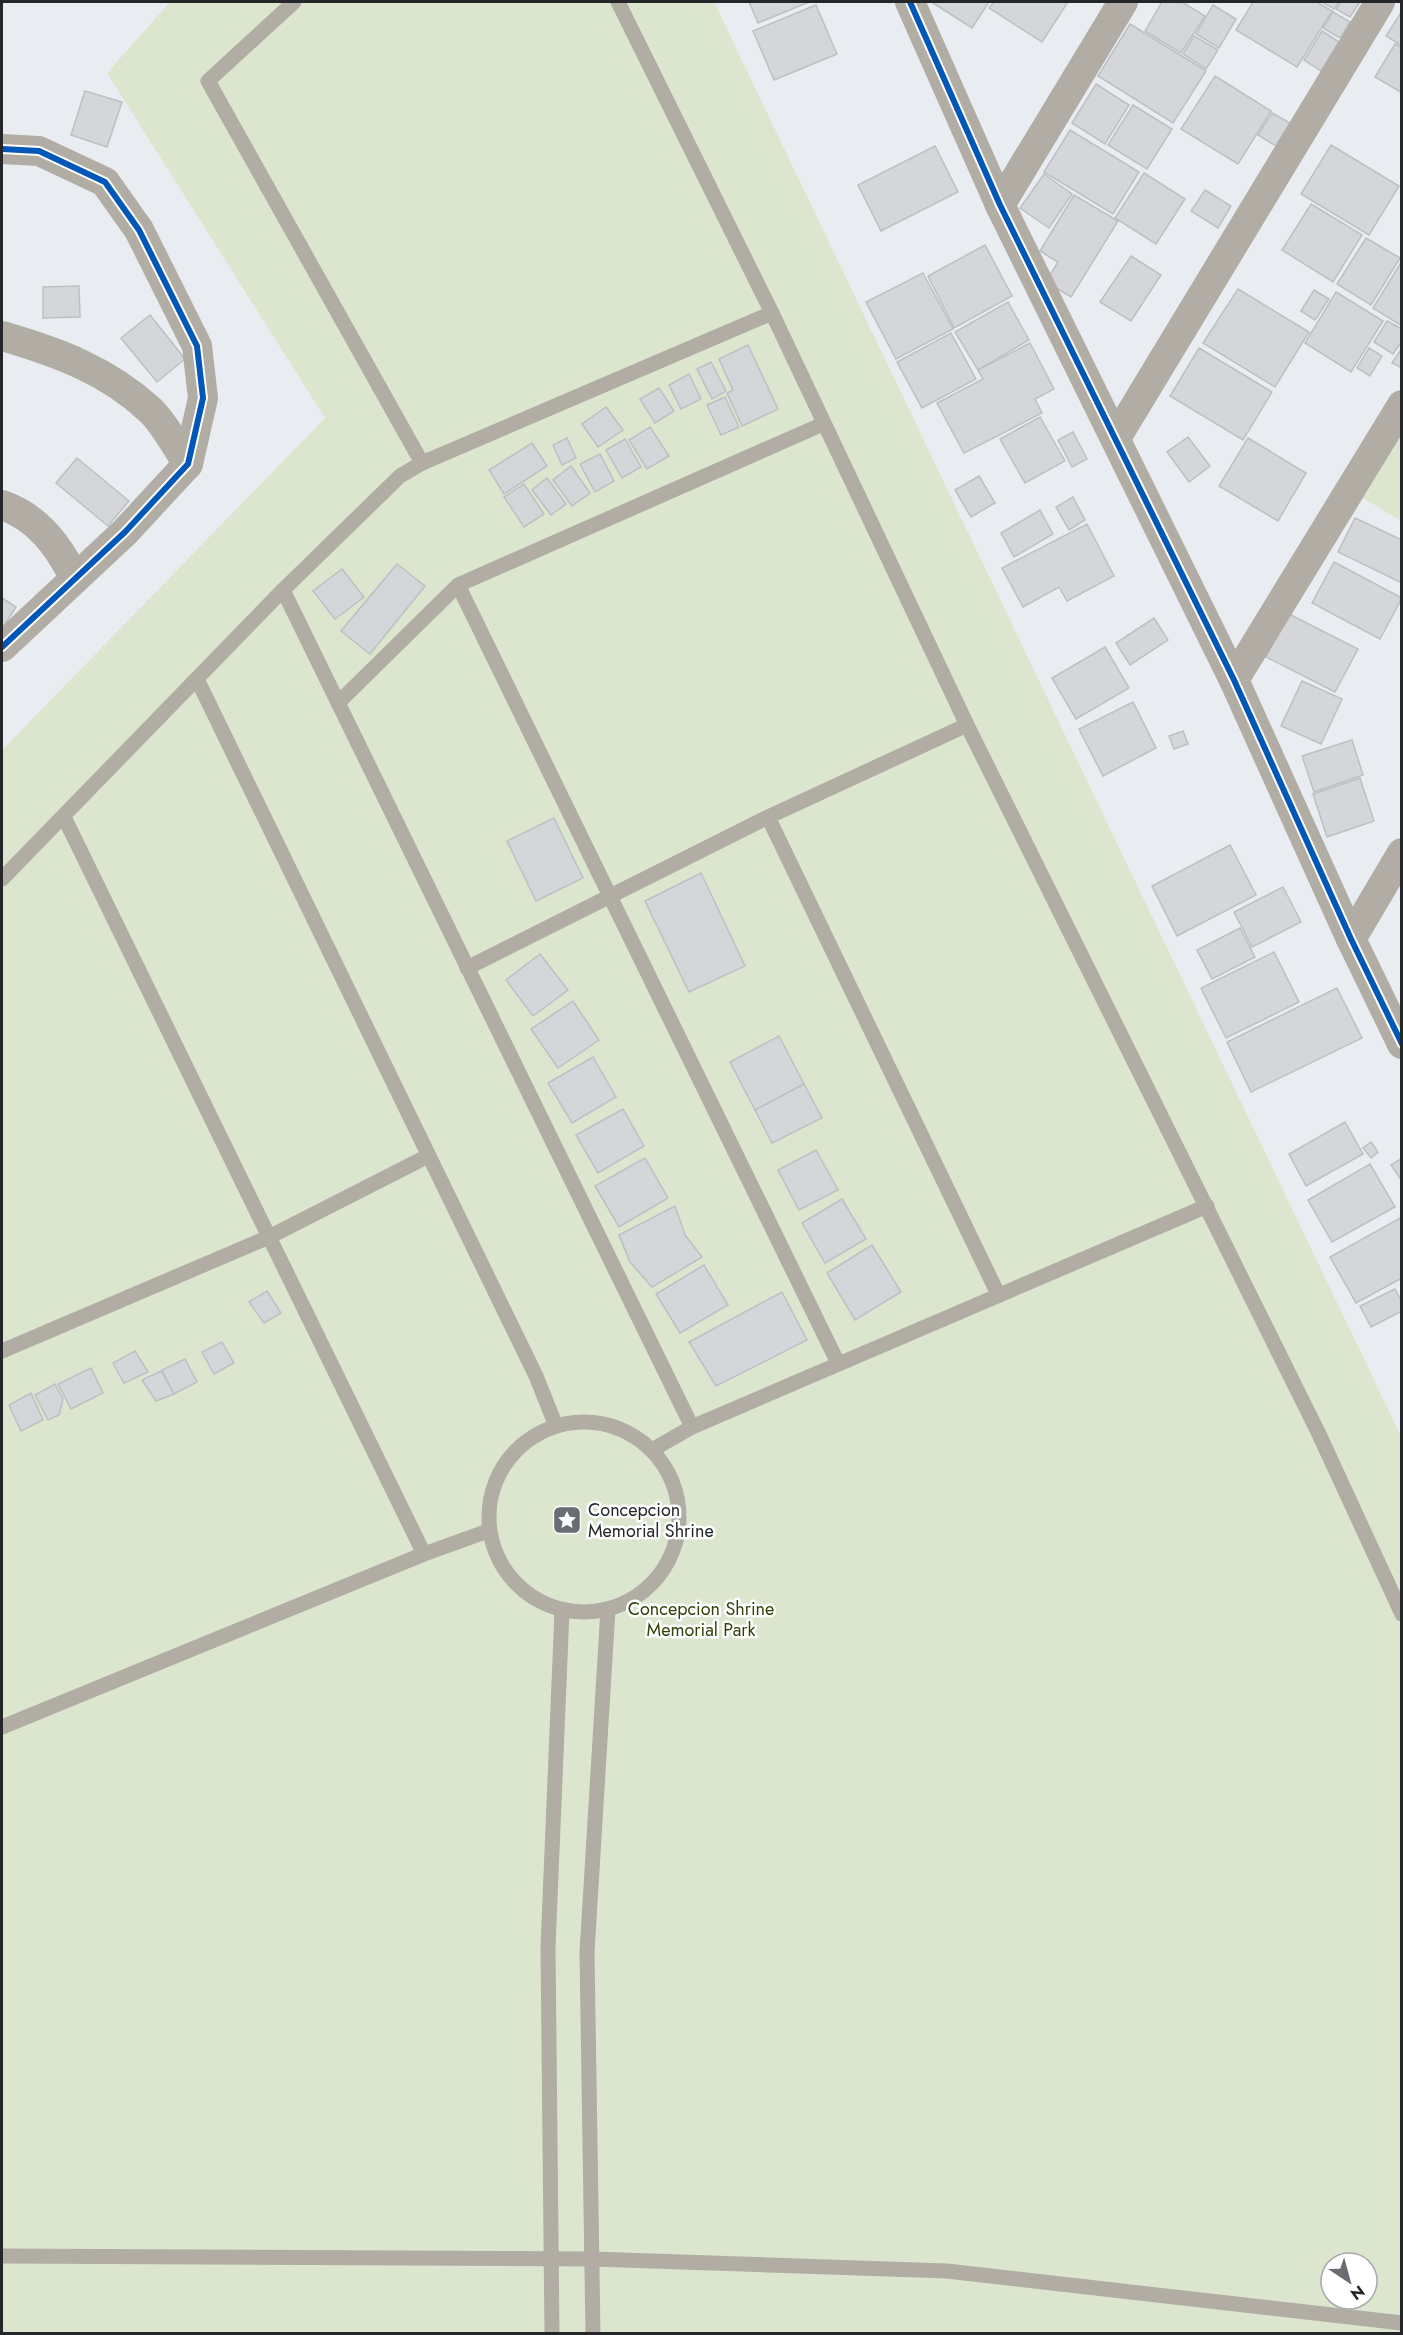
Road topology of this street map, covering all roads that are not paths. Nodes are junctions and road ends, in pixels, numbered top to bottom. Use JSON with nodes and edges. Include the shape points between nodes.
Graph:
{"nodes":[{"id":1,"x":294,"y":2,"type":"edge"},
{"id":2,"x":618,"y":2,"type":"edge"},
{"id":3,"x":910,"y":2,"type":"edge"},
{"id":4,"x":1123,"y":2,"type":"edge"},
{"id":5,"x":1380,"y":2,"type":"edge"},
{"id":6,"x":2,"y":149,"type":"edge"},
{"id":7,"x":1000,"y":205,"type":"junction"},
{"id":8,"x":772,"y":313,"type":"junction"},
{"id":9,"x":2,"y":336,"type":"edge"},
{"id":10,"x":1401,"y":405,"type":"edge"},
{"id":11,"x":823,"y":424,"type":"junction"},
{"id":12,"x":1116,"y":438,"type":"junction"},
{"id":13,"x":188,"y":464,"type":"junction"},
{"id":14,"x":422,"y":464,"type":"junction"},
{"id":15,"x":2,"y":505,"type":"edge"},
{"id":16,"x":74,"y":577,"type":"junction"},
{"id":17,"x":458,"y":585,"type":"junction"},
{"id":18,"x":283,"y":590,"type":"junction"},
{"id":19,"x":2,"y":647,"type":"edge"},
{"id":20,"x":197,"y":679,"type":"junction"},
{"id":21,"x":1234,"y":680,"type":"junction"},
{"id":22,"x":338,"y":703,"type":"junction"},
{"id":23,"x":968,"y":725,"type":"junction"},
{"id":24,"x":64,"y":817,"type":"junction"},
{"id":25,"x":768,"y":817,"type":"junction"},
{"id":26,"x":1401,"y":853,"type":"edge"},
{"id":27,"x":2,"y":879,"type":"edge"},
{"id":28,"x":610,"y":896,"type":"junction"},
{"id":29,"x":1351,"y":939,"type":"junction"},
{"id":30,"x":468,"y":968,"type":"junction"},
{"id":31,"x":1401,"y":1044,"type":"edge"},
{"id":32,"x":428,"y":1156,"type":"junction"},
{"id":33,"x":1207,"y":1206,"type":"junction"},
{"id":34,"x":269,"y":1237,"type":"junction"},
{"id":35,"x":998,"y":1294,"type":"junction"},
{"id":36,"x":2,"y":1351,"type":"edge"},
{"id":37,"x":838,"y":1363,"type":"junction"},
{"id":38,"x":556,"y":1426,"type":"junction"},
{"id":39,"x":692,"y":1426,"type":"junction"},
{"id":40,"x":652,"y":1450,"type":"junction"},
{"id":41,"x":488,"y":1531,"type":"junction"},
{"id":42,"x":424,"y":1554,"type":"junction"},
{"id":43,"x":608,"y":1609,"type":"junction"},
{"id":44,"x":562,"y":1611,"type":"junction"},
{"id":45,"x":1401,"y":1614,"type":"edge"},
{"id":46,"x":2,"y":1727,"type":"edge"},
{"id":47,"x":2,"y":2256,"type":"edge"},
{"id":48,"x":552,"y":2259,"type":"junction"},
{"id":49,"x":592,"y":2259,"type":"junction"},
{"id":50,"x":1401,"y":2323,"type":"edge"},
{"id":51,"x":552,"y":2334,"type":"edge"},
{"id":52,"x":593,"y":2334,"type":"edge"}],
"edges":[{"from":1,"to":14,"type":"lane","via":[[208,81]]},
{"from":2,"to":8,"type":"lane"},
{"from":3,"to":7,"type":"street"},
{"from":4,"to":7,"type":"street"},
{"from":5,"to":12,"type":"street"},
{"from":6,"to":13,"type":"street","via":[[39,152],[105,182],[139,230],[197,346],[203,398]]},
{"from":7,"to":12,"type":"street"},
{"from":8,"to":11,"type":"lane"},
{"from":8,"to":14,"type":"lane"},
{"from":9,"to":13,"type":"street","via":[[58,352],[107,376],[152,411]]},
{"from":10,"to":21,"type":"street"},
{"from":11,"to":17,"type":"lane"},
{"from":11,"to":23,"type":"lane"},
{"from":12,"to":21,"type":"street"},
{"from":13,"to":16,"type":"street","via":[[125,532]]},
{"from":14,"to":18,"type":"lane","via":[[400,476]]},
{"from":15,"to":16,"type":"street","via":[[35,524],[52,540]]},
{"from":16,"to":19,"type":"street"},
{"from":17,"to":22,"type":"lane"},
{"from":17,"to":28,"type":"lane"},
{"from":18,"to":20,"type":"lane"},
{"from":18,"to":22,"type":"lane"},
{"from":20,"to":24,"type":"lane"},
{"from":20,"to":32,"type":"lane"},
{"from":21,"to":29,"type":"street"},
{"from":22,"to":30,"type":"lane"},
{"from":23,"to":25,"type":"lane"},
{"from":23,"to":33,"type":"lane"},
{"from":24,"to":27,"type":"lane"},
{"from":24,"to":34,"type":"lane"},
{"from":25,"to":28,"type":"lane"},
{"from":25,"to":35,"type":"lane"},
{"from":26,"to":29,"type":"street"},
{"from":28,"to":30,"type":"lane"},
{"from":28,"to":37,"type":"lane"},
{"from":29,"to":31,"type":"street"},
{"from":30,"to":39,"type":"lane"},
{"from":32,"to":34,"type":"lane"},
{"from":32,"to":38,"type":"lane","via":[[536,1376]]},
{"from":33,"to":35,"type":"lane"},
{"from":33,"to":45,"type":"lane","via":[[1318,1432]]},
{"from":34,"to":36,"type":"lane"},
{"from":34,"to":42,"type":"lane"},
{"from":35,"to":37,"type":"lane"},
{"from":37,"to":39,"type":"lane"},
{"from":38,"to":40,"type":"lane","via":[[608,1424],[632,1434]]},
{"from":38,"to":41,"type":"lane","via":[[531,1437],[511,1455],[496,1478]]},
{"from":39,"to":40,"type":"lane"},
{"from":40,"to":43,"type":"lane","via":[[671,1477],[679,1509],[676,1542],[662,1572],[638,1595]]},
{"from":41,"to":42,"type":"lane"},
{"from":41,"to":44,"type":"lane","via":[[501,1567],[528,1595]]},
{"from":42,"to":46,"type":"lane"},
{"from":43,"to":44,"type":"lane","via":[[586,1613]]},
{"from":43,"to":49,"type":"lane","via":[[587,1952]]},
{"from":44,"to":48,"type":"lane","via":[[548,1947]]},
{"from":47,"to":48,"type":"lane"},
{"from":48,"to":49,"type":"lane"},
{"from":48,"to":51,"type":"lane"},
{"from":49,"to":50,"type":"lane","via":[[947,2271]]},
{"from":49,"to":52,"type":"lane"}]}
